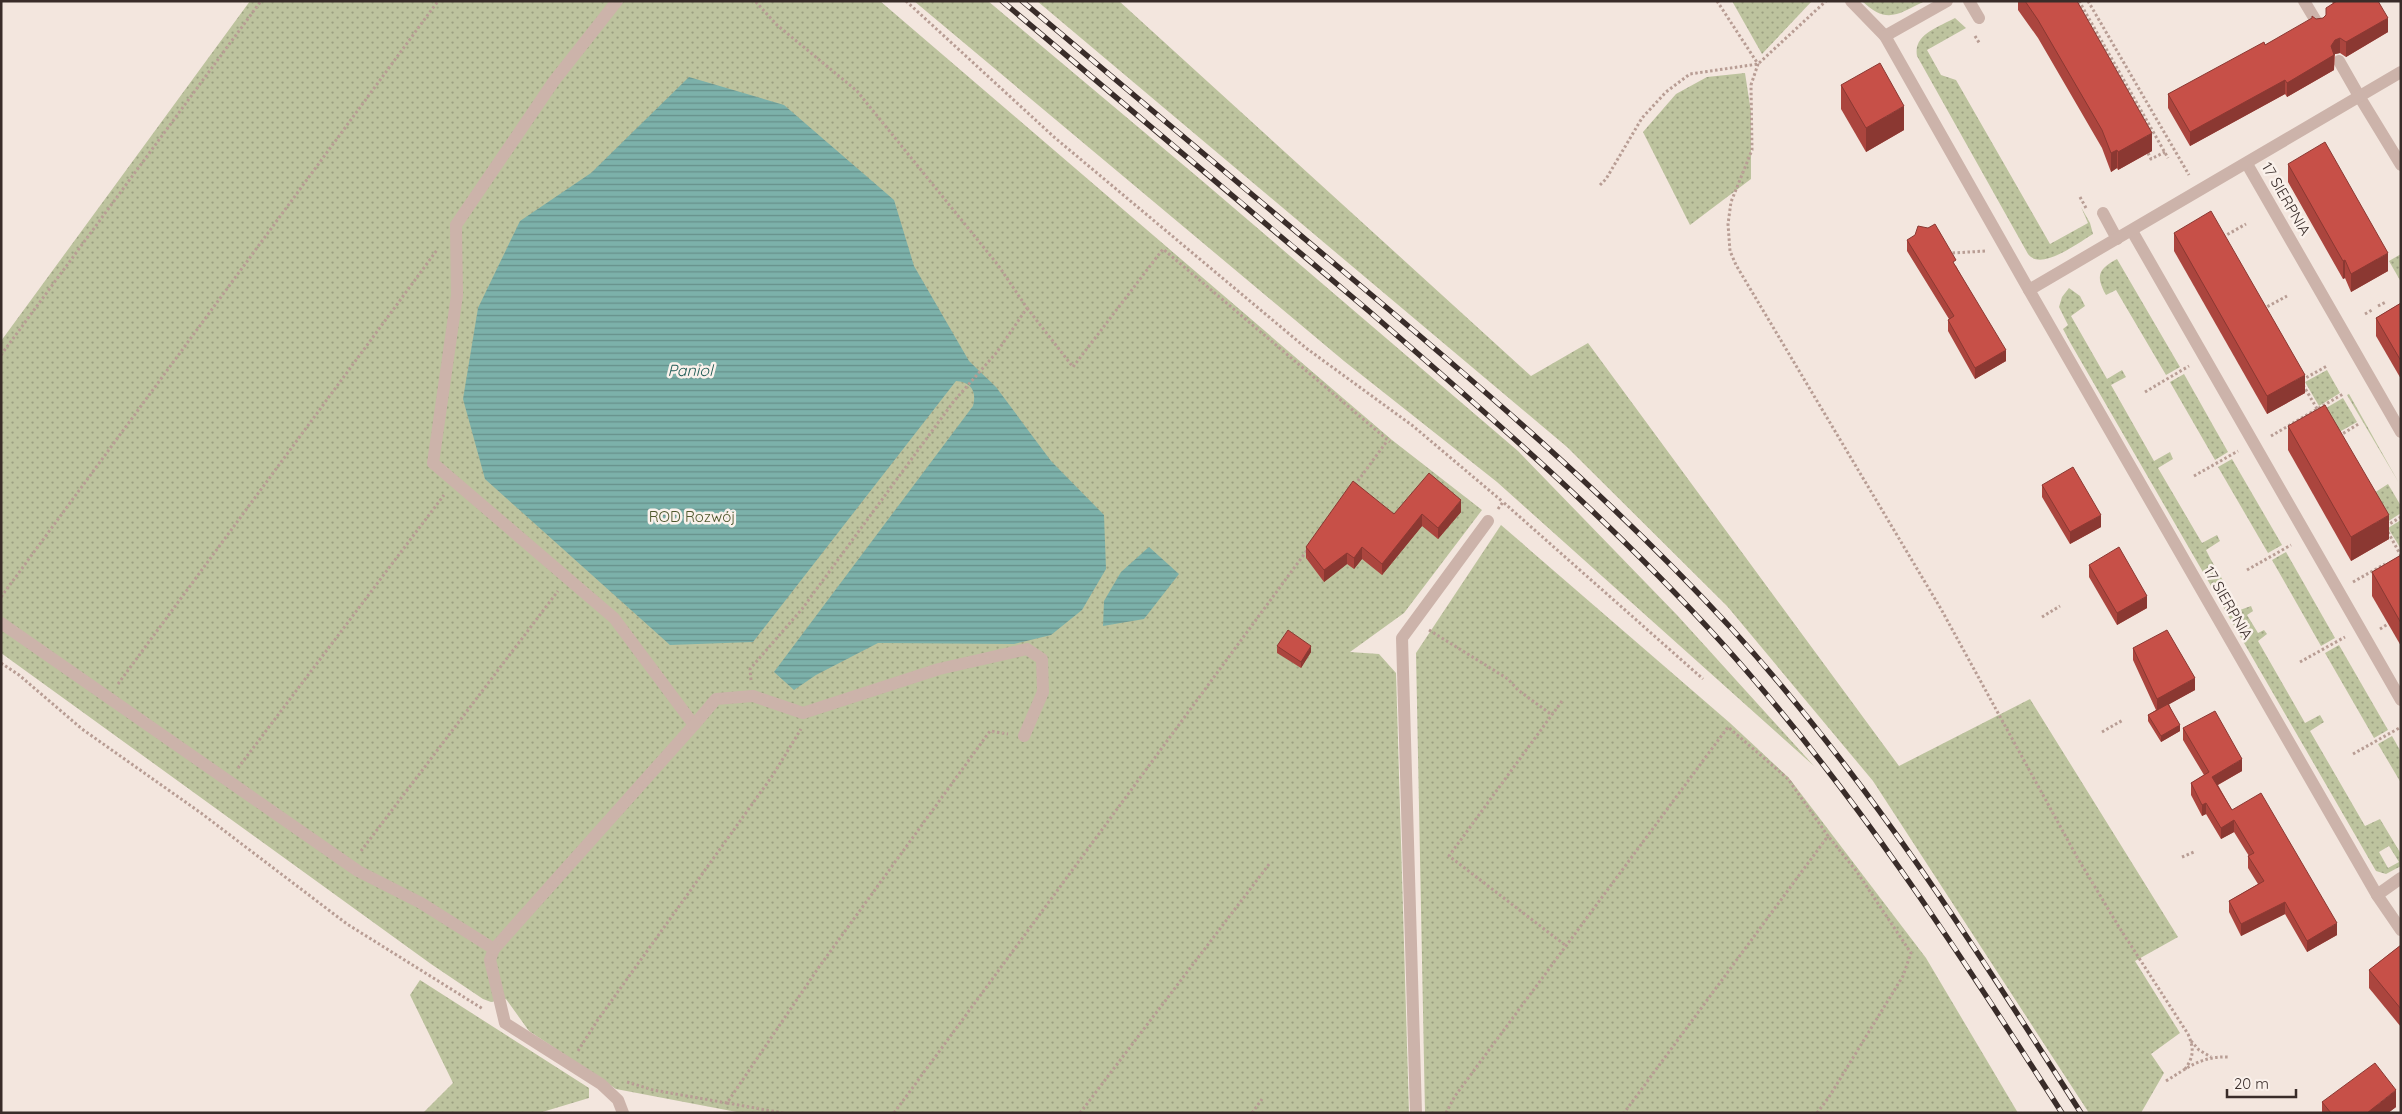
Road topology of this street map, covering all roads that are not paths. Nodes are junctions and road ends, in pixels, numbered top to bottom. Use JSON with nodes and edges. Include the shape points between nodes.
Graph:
{"nodes":[{"id":1,"x":617,"y":1,"type":"edge"},
{"id":2,"x":1851,"y":1,"type":"edge"},
{"id":3,"x":1947,"y":1,"type":"edge"},
{"id":4,"x":1970,"y":1,"type":"edge"},
{"id":5,"x":2304,"y":1,"type":"edge"},
{"id":6,"x":1979,"y":18,"type":"dead end"},
{"id":7,"x":2319,"y":26,"type":"edge"},
{"id":8,"x":1885,"y":36,"type":"junction"},
{"id":9,"x":2339,"y":60,"type":"dead end"},
{"id":10,"x":2401,"y":72,"type":"edge"},
{"id":11,"x":2359,"y":96,"type":"junction"},
{"id":12,"x":2247,"y":164,"type":"junction"},
{"id":13,"x":2401,"y":165,"type":"edge"},
{"id":14,"x":2103,"y":213,"type":"dead end"},
{"id":15,"x":2132,"y":231,"type":"junction"},
{"id":16,"x":2117,"y":239,"type":"junction"},
{"id":17,"x":2028,"y":290,"type":"junction"},
{"id":18,"x":2401,"y":432,"type":"edge"},
{"id":19,"x":1488,"y":521,"type":"road end"},
{"id":20,"x":1,"y":623,"type":"edge"},
{"id":21,"x":2401,"y":700,"type":"edge"},
{"id":22,"x":694,"y":725,"type":"junction"},
{"id":23,"x":1024,"y":736,"type":"road end"},
{"id":24,"x":2401,"y":878,"type":"edge"},
{"id":25,"x":2378,"y":895,"type":"junction"},
{"id":26,"x":2401,"y":930,"type":"edge"},
{"id":27,"x":494,"y":949,"type":"junction"},
{"id":28,"x":623,"y":1113,"type":"edge"},
{"id":29,"x":1416,"y":1113,"type":"edge"}],
"edges":[{"from":1,"to":22,"type":"street","via":[[554,81],[456,225],[457,295],[433,463],[614,618]]},
{"from":2,"to":8,"type":"street","name":"17 SIERPNIA"},
{"from":3,"to":8,"type":"street"},
{"from":4,"to":6,"type":"street"},
{"from":5,"to":7,"type":"street"},
{"from":8,"to":17,"type":"street","name":"17 SIERPNIA"},
{"from":9,"to":11,"type":"street"},
{"from":10,"to":11,"type":"street","name":"17 SIERPNIA"},
{"from":11,"to":12,"type":"street","name":"17 SIERPNIA"},
{"from":11,"to":13,"type":"street"},
{"from":12,"to":15,"type":"street","name":"17 SIERPNIA"},
{"from":12,"to":18,"type":"street","name":"17 SIERPNIA"},
{"from":14,"to":16,"type":"street"},
{"from":15,"to":16,"type":"street","name":"17 SIERPNIA"},
{"from":15,"to":21,"type":"street"},
{"from":16,"to":17,"type":"street","name":"17 SIERPNIA"},
{"from":17,"to":25,"type":"street","name":"17 SIERPNIA"},
{"from":19,"to":29,"type":"street","via":[[1402,638]]},
{"from":20,"to":27,"type":"street","via":[[350,866],[421,903]]},
{"from":22,"to":23,"type":"street","via":[[716,699],[752,696],[803,713],[939,670],[1027,649],[1042,659],[1044,692]]},
{"from":22,"to":27,"type":"street"},
{"from":24,"to":25,"type":"street"},
{"from":25,"to":26,"type":"street","name":"17 SIERPNIA"},
{"from":27,"to":28,"type":"street","via":[[490,960],[505,1023],[601,1084],[618,1100]]}]}
